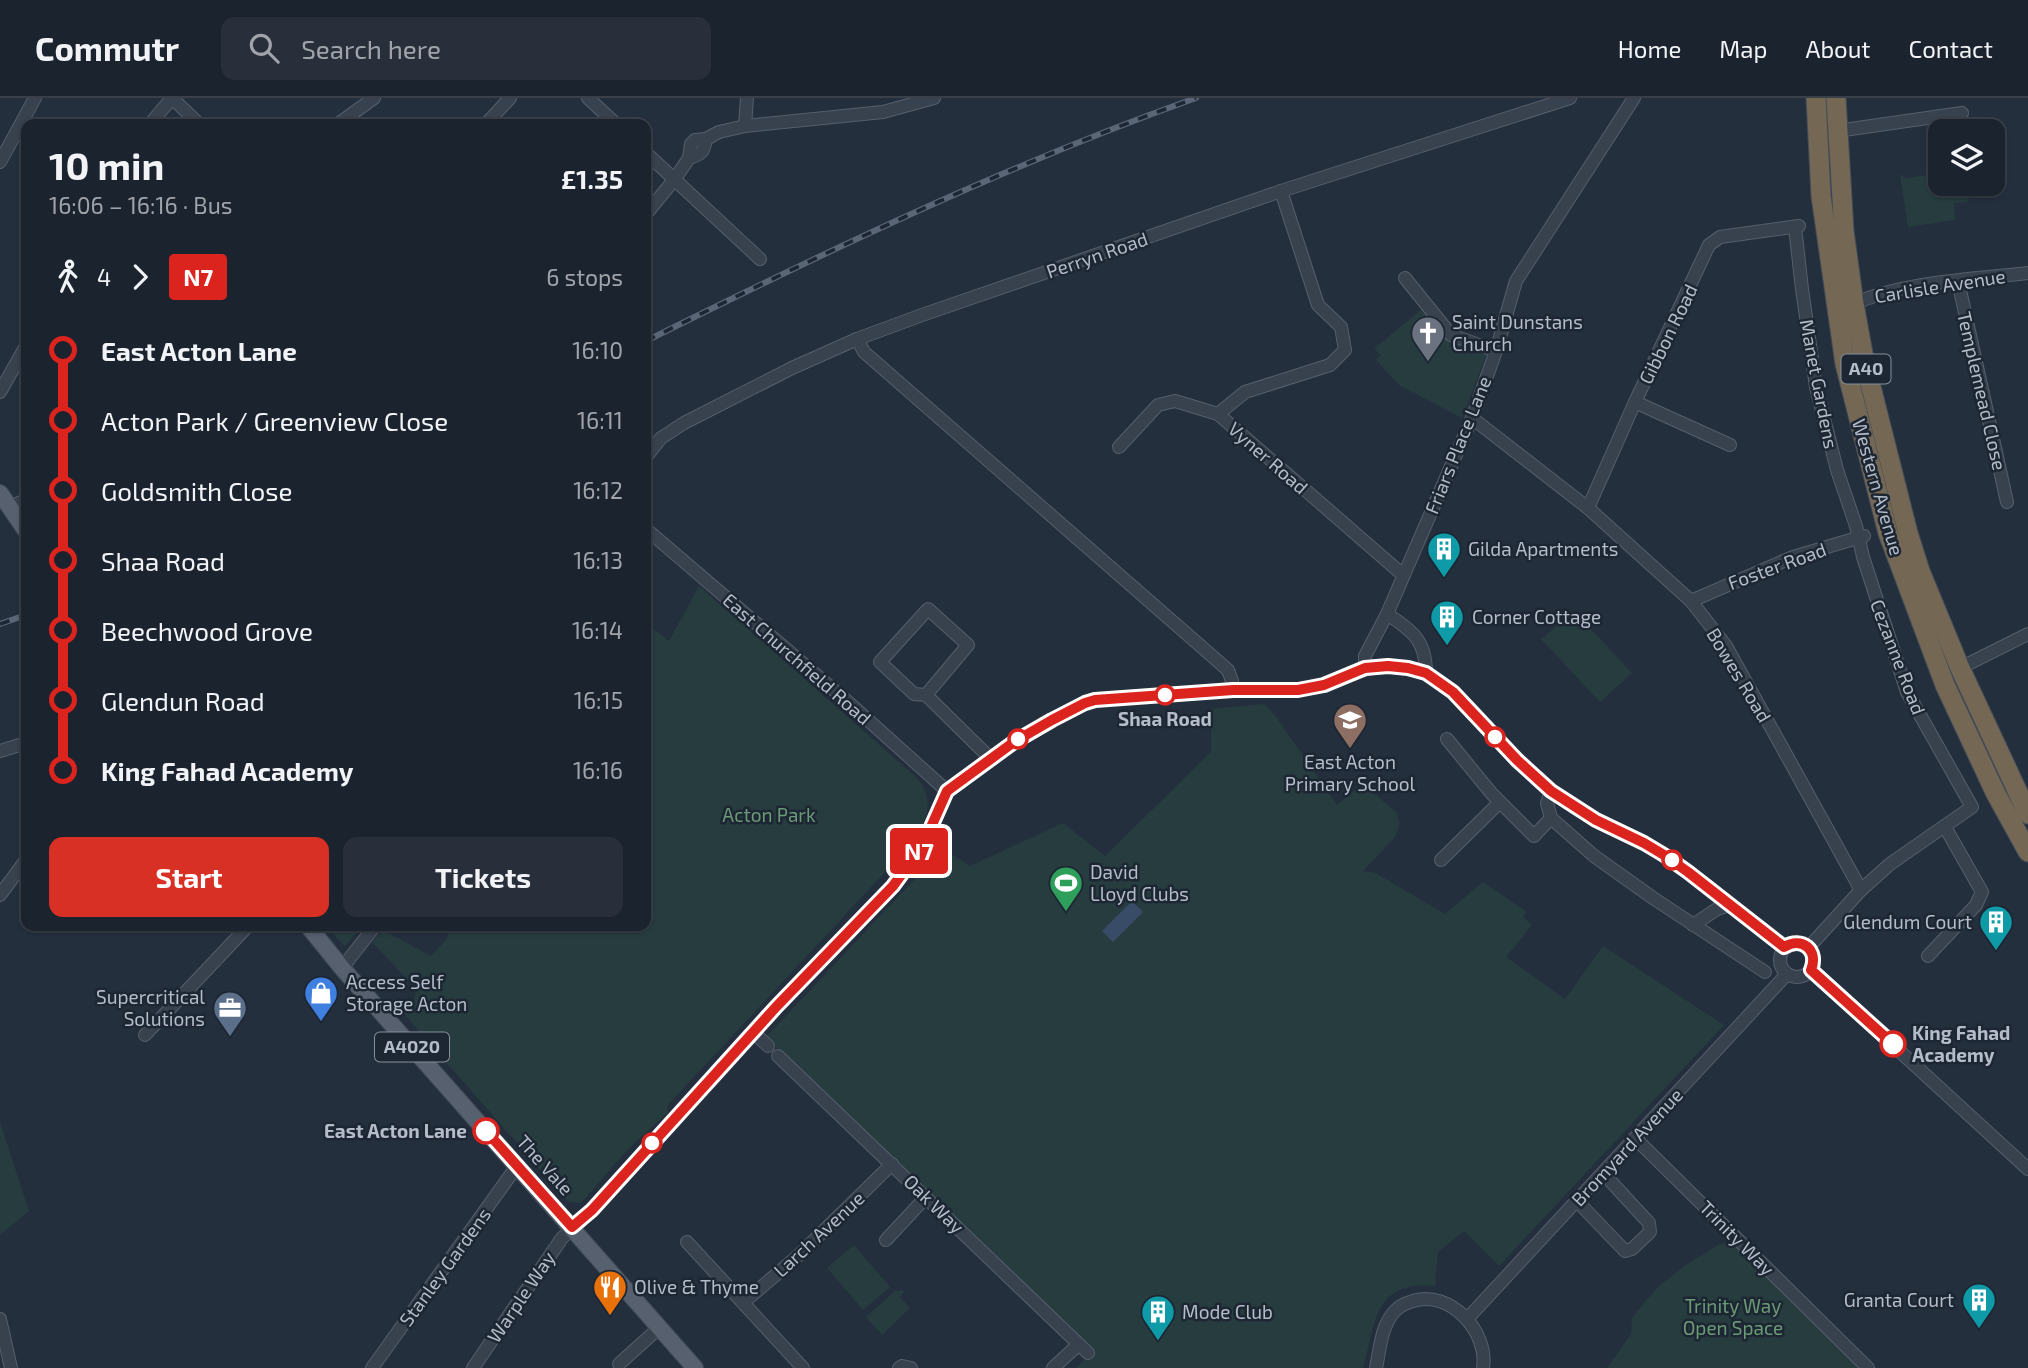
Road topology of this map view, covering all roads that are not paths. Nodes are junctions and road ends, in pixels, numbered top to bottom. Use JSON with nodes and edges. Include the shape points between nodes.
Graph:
{"nodes":[{"id":1,"x":172,"y":98,"type":"edge"},
{"id":2,"x":374,"y":98,"type":"edge"},
{"id":3,"x":510,"y":98,"type":"edge"},
{"id":4,"x":588,"y":98,"type":"edge"},
{"id":5,"x":747,"y":98,"type":"edge"},
{"id":6,"x":934,"y":98,"type":"edge"},
{"id":7,"x":1570,"y":98,"type":"edge"},
{"id":8,"x":1634,"y":98,"type":"edge"},
{"id":9,"x":1816,"y":98,"type":"edge"},
{"id":10,"x":1836,"y":98,"type":"edge"},
{"id":11,"x":29,"y":100,"type":"edge"},
{"id":12,"x":1962,"y":113,"type":"dead end"},
{"id":13,"x":154,"y":119,"type":"edge"},
{"id":14,"x":194,"y":119,"type":"edge"},
{"id":15,"x":345,"y":119,"type":"edge"},
{"id":16,"x":491,"y":119,"type":"edge"},
{"id":17,"x":606,"y":119,"type":"edge"},
{"id":18,"x":745,"y":126,"type":"junction"},
{"id":19,"x":1837,"y":131,"type":"junction"},
{"id":20,"x":651,"y":158,"type":"edge"},
{"id":21,"x":0,"y":162,"type":"edge"},
{"id":22,"x":674,"y":180,"type":"junction"},
{"id":23,"x":1280,"y":191,"type":"junction"},
{"id":24,"x":651,"y":208,"type":"edge"},
{"id":25,"x":1797,"y":227,"type":"joint"},
{"id":26,"x":760,"y":259,"type":"dead end"},
{"id":27,"x":2028,"y":273,"type":"edge"},
{"id":28,"x":1405,"y":278,"type":"dead end"},
{"id":29,"x":1958,"y":281,"type":"junction"},
{"id":30,"x":1854,"y":304,"type":"junction"},
{"id":31,"x":857,"y":340,"type":"junction"},
{"id":32,"x":1496,"y":351,"type":"junction"},
{"id":33,"x":21,"y":358,"type":"edge"},
{"id":34,"x":0,"y":392,"type":"edge"},
{"id":35,"x":1635,"y":402,"type":"junction"},
{"id":36,"x":1218,"y":414,"type":"junction"},
{"id":37,"x":1472,"y":418,"type":"junction"},
{"id":38,"x":1730,"y":445,"type":"dead end"},
{"id":39,"x":1119,"y":447,"type":"dead end"},
{"id":40,"x":651,"y":451,"type":"edge"},
{"id":41,"x":0,"y":493,"type":"edge"},
{"id":42,"x":21,"y":502,"type":"edge"},
{"id":43,"x":2007,"y":502,"type":"dead end"},
{"id":44,"x":10,"y":507,"type":"junction"},
{"id":45,"x":1588,"y":508,"type":"junction"},
{"id":46,"x":21,"y":524,"type":"edge"},
{"id":47,"x":651,"y":533,"type":"edge"},
{"id":48,"x":1862,"y":537,"type":"junction"},
{"id":49,"x":1403,"y":575,"type":"junction"},
{"id":50,"x":1691,"y":601,"type":"junction"},
{"id":51,"x":1387,"y":614,"type":"junction"},
{"id":52,"x":2028,"y":634,"type":"edge"},
{"id":53,"x":1365,"y":668,"type":"junction"},
{"id":54,"x":1960,"y":668,"type":"junction"},
{"id":55,"x":1426,"y":673,"type":"junction"},
{"id":56,"x":1233,"y":690,"type":"junction"},
{"id":57,"x":926,"y":695,"type":"junction"},
{"id":58,"x":1447,"y":739,"type":"dead end"},
{"id":59,"x":21,"y":745,"type":"edge"},
{"id":60,"x":0,"y":751,"type":"edge"},
{"id":61,"x":990,"y":758,"type":"junction"},
{"id":62,"x":2022,"y":788,"type":"edge"},
{"id":63,"x":947,"y":791,"type":"junction"},
{"id":64,"x":1551,"y":791,"type":"junction"},
{"id":65,"x":1500,"y":802,"type":"junction"},
{"id":66,"x":2028,"y":814,"type":"edge"},
{"id":67,"x":1551,"y":818,"type":"junction"},
{"id":68,"x":1945,"y":827,"type":"junction"},
{"id":69,"x":2028,"y":852,"type":"edge"},
{"id":70,"x":1441,"y":860,"type":"dead end"},
{"id":71,"x":21,"y":867,"type":"edge"},
{"id":72,"x":1861,"y":890,"type":"junction"},
{"id":73,"x":0,"y":895,"type":"edge"},
{"id":74,"x":1730,"y":905,"type":"junction"},
{"id":75,"x":1693,"y":925,"type":"junction"},
{"id":76,"x":243,"y":931,"type":"edge"},
{"id":77,"x":312,"y":931,"type":"edge"},
{"id":78,"x":371,"y":931,"type":"edge"},
{"id":79,"x":1784,"y":947,"type":"junction"},
{"id":80,"x":1809,"y":947,"type":"junction"},
{"id":81,"x":1928,"y":956,"type":"dead end"},
{"id":82,"x":342,"y":968,"type":"junction"},
{"id":83,"x":1811,"y":970,"type":"junction"},
{"id":84,"x":1765,"y":972,"type":"dead end"},
{"id":85,"x":1787,"y":974,"type":"junction"},
{"id":86,"x":753,"y":1032,"type":"junction"},
{"id":87,"x":145,"y":1035,"type":"dead end"},
{"id":88,"x":768,"y":1046,"type":"dead end"},
{"id":89,"x":778,"y":1056,"type":"dead end"},
{"id":90,"x":1636,"y":1139,"type":"junction"},
{"id":91,"x":892,"y":1164,"type":"junction"},
{"id":92,"x":517,"y":1166,"type":"junction"},
{"id":93,"x":2027,"y":1170,"type":"edge"},
{"id":94,"x":1603,"y":1173,"type":"junction"},
{"id":95,"x":926,"y":1197,"type":"junction"},
{"id":96,"x":1577,"y":1201,"type":"junction"},
{"id":97,"x":572,"y":1227,"type":"junction"},
{"id":98,"x":886,"y":1240,"type":"dead end"},
{"id":99,"x":687,"y":1241,"type":"dead end"},
{"id":100,"x":744,"y":1302,"type":"junction"},
{"id":101,"x":0,"y":1319,"type":"edge"},
{"id":102,"x":1466,"y":1319,"type":"junction"},
{"id":103,"x":660,"y":1327,"type":"junction"},
{"id":104,"x":619,"y":1363,"type":"dead end"},
{"id":105,"x":11,"y":1368,"type":"edge"},
{"id":106,"x":372,"y":1368,"type":"edge"},
{"id":107,"x":473,"y":1368,"type":"edge"},
{"id":108,"x":695,"y":1368,"type":"edge"},
{"id":109,"x":803,"y":1368,"type":"edge"},
{"id":110,"x":900,"y":1368,"type":"edge"},
{"id":111,"x":911,"y":1368,"type":"edge"},
{"id":112,"x":1052,"y":1368,"type":"edge"},
{"id":113,"x":1376,"y":1368,"type":"edge"},
{"id":114,"x":1483,"y":1368,"type":"edge"},
{"id":115,"x":1868,"y":1368,"type":"edge"}],
"edges":[{"from":1,"to":13,"type":"street"},
{"from":1,"to":14,"type":"street"},
{"from":2,"to":15,"type":"street"},
{"from":3,"to":16,"type":"street"},
{"from":4,"to":17,"type":"street"},
{"from":5,"to":18,"type":"street"},
{"from":6,"to":18,"type":"street","via":[[883,112]]},
{"from":7,"to":23,"type":"street","name":"Perryn Road"},
{"from":8,"to":32,"type":"street","name":"Friars Place Lane","via":[[1516,281]]},
{"from":9,"to":69,"type":"highway","name":"Western Avenue","number":"A40","via":[[1821,196],[1845,364],[1888,533],[1945,685]]},
{"from":10,"to":19,"type":"highway","name":"Western Avenue","number":"A40"},
{"from":11,"to":21,"type":"street"},
{"from":12,"to":19,"type":"street"},
{"from":18,"to":22,"type":"street","via":[[706,139],[705,150],[690,158]]},
{"from":19,"to":30,"type":"highway","name":"Western Avenue","number":"A40"},
{"from":20,"to":22,"type":"street"},
{"from":22,"to":24,"type":"street"},
{"from":22,"to":26,"type":"street"},
{"from":23,"to":31,"type":"street","name":"Perryn Road"},
{"from":23,"to":36,"type":"street","name":"Vyner Road","via":[[1318,305],[1341,327],[1345,350],[1330,365],[1245,392]]},
{"from":25,"to":35,"type":"street","name":"Gibbon Road","via":[[1720,237],[1709,245]]},
{"from":25,"to":48,"type":"street","name":"Manet Gardens","via":[[1816,387],[1837,470]]},
{"from":27,"to":29,"type":"street","name":"Carlisle Avenue"},
{"from":28,"to":32,"type":"street","via":[[1451,335]]},
{"from":29,"to":30,"type":"street","name":"Carlisle Avenue","via":[[1868,297]]},
{"from":29,"to":43,"type":"street","name":"Templemead Close"},
{"from":30,"to":54,"type":"highway","name":"Western Avenue","number":"A40","via":[[1908,533]]},
{"from":31,"to":40,"type":"street","name":"Perryn Road","via":[[684,423]]},
{"from":31,"to":56,"type":"street","via":[[864,352],[1228,670]]},
{"from":32,"to":37,"type":"street","name":"Friars Place Lane"},
{"from":33,"to":34,"type":"street"},
{"from":35,"to":38,"type":"street"},
{"from":35,"to":45,"type":"street","name":"Gibbon Road"},
{"from":36,"to":39,"type":"street","via":[[1175,401],[1158,405]]},
{"from":36,"to":49,"type":"street","name":"Vyner Road"},
{"from":37,"to":45,"type":"street","name":"Bowes Road"},
{"from":37,"to":49,"type":"street","name":"Friars Place Lane"},
{"from":41,"to":44,"type":"main road"},
{"from":42,"to":44,"type":"street"},
{"from":44,"to":46,"type":"main road"},
{"from":45,"to":50,"type":"street","name":"Bowes Road"},
{"from":47,"to":63,"type":"street","name":"East Churchfield Road"},
{"from":48,"to":50,"type":"street","name":"Foster Road","via":[[1793,557]]},
{"from":48,"to":68,"type":"street","name":"Cezanne Road","via":[[1869,577],[1907,692],[1972,807]]},
{"from":49,"to":51,"type":"street","name":"Friars Place Lane"},
{"from":50,"to":72,"type":"street","name":"Bowes Road","via":[[1726,646]]},
{"from":51,"to":53,"type":"street","name":"Friars Place Lane","via":[[1366,656]]},
{"from":51,"to":55,"type":"street","via":[[1422,645]]},
{"from":52,"to":54,"type":"street"},
{"from":53,"to":55,"type":"street","via":[[1388,666]]},
{"from":53,"to":56,"type":"street","via":[[1298,690]]},
{"from":54,"to":62,"type":"highway","name":"Western Avenue","number":"A40"},
{"from":55,"to":64,"type":"street","via":[[1453,692]]},
{"from":56,"to":61,"type":"street","via":[[1095,700]]},
{"from":57,"to":57,"type":"street","via":[[968,645],[928,609],[880,662],[914,694]]},
{"from":57,"to":61,"type":"street"},
{"from":58,"to":65,"type":"street"},
{"from":59,"to":60,"type":"street"},
{"from":61,"to":63,"type":"street"},
{"from":62,"to":66,"type":"highway","name":"Western Avenue","number":"A40"},
{"from":63,"to":86,"type":"street","via":[[923,845],[893,886]]},
{"from":64,"to":67,"type":"street"},
{"from":64,"to":74,"type":"street","via":[[1664,855]]},
{"from":65,"to":67,"type":"street","via":[[1534,836]]},
{"from":65,"to":70,"type":"street"},
{"from":67,"to":75,"type":"street","via":[[1594,856]]},
{"from":68,"to":72,"type":"street"},
{"from":68,"to":81,"type":"street","via":[[1982,892],[1976,905]]},
{"from":71,"to":73,"type":"street"},
{"from":72,"to":80,"type":"street"},
{"from":74,"to":75,"type":"street"},
{"from":74,"to":79,"type":"street"},
{"from":75,"to":84,"type":"street"},
{"from":76,"to":87,"type":"street"},
{"from":77,"to":82,"type":"main road","name":"The Vale","number":"A4020"},
{"from":78,"to":82,"type":"street"},
{"from":79,"to":80,"type":"street","via":[[1799,943]]},
{"from":79,"to":85,"type":"street","via":[[1779,958]]},
{"from":80,"to":83,"type":"street","via":[[1814,956]]},
{"from":82,"to":92,"type":"main road","name":"The Vale","number":"A4020"},
{"from":83,"to":85,"type":"street","via":[[1797,977]]},
{"from":83,"to":93,"type":"street"},
{"from":85,"to":90,"type":"street","name":"Bromyard Avenue"},
{"from":86,"to":88,"type":"street"},
{"from":86,"to":97,"type":"street"},
{"from":89,"to":91,"type":"street","name":"Oak Way"},
{"from":90,"to":94,"type":"street","name":"Bromyard Avenue"},
{"from":90,"to":115,"type":"street","name":"Trinity Way"},
{"from":91,"to":95,"type":"street","name":"Oak Way"},
{"from":91,"to":100,"type":"street","name":"Larch Avenue"},
{"from":92,"to":97,"type":"main road","name":"The Vale","number":"A4020"},
{"from":92,"to":106,"type":"street","name":"Stanley Gardens"},
{"from":94,"to":96,"type":"street","name":"Bromyard Avenue"},
{"from":94,"to":96,"type":"street","via":[[1649,1223],[1650,1232],[1626,1251]]},
{"from":95,"to":98,"type":"street"},
{"from":95,"to":112,"type":"street","name":"Oak Way","via":[[1083,1349]]},
{"from":96,"to":102,"type":"street","name":"Bromyard Avenue"},
{"from":97,"to":103,"type":"main road","name":"The Vale","number":"A4020"},
{"from":97,"to":107,"type":"street","name":"Warple Way"},
{"from":99,"to":100,"type":"street"},
{"from":100,"to":109,"type":"street"},
{"from":101,"to":105,"type":"street"},
{"from":102,"to":113,"type":"street","via":[[1437,1299],[1405,1303],[1388,1321]]},
{"from":102,"to":114,"type":"street","via":[[1485,1354]]},
{"from":103,"to":104,"type":"street"},
{"from":103,"to":108,"type":"main road","name":"The Vale","number":"A4020"},
{"from":110,"to":111,"type":"street"}]}
